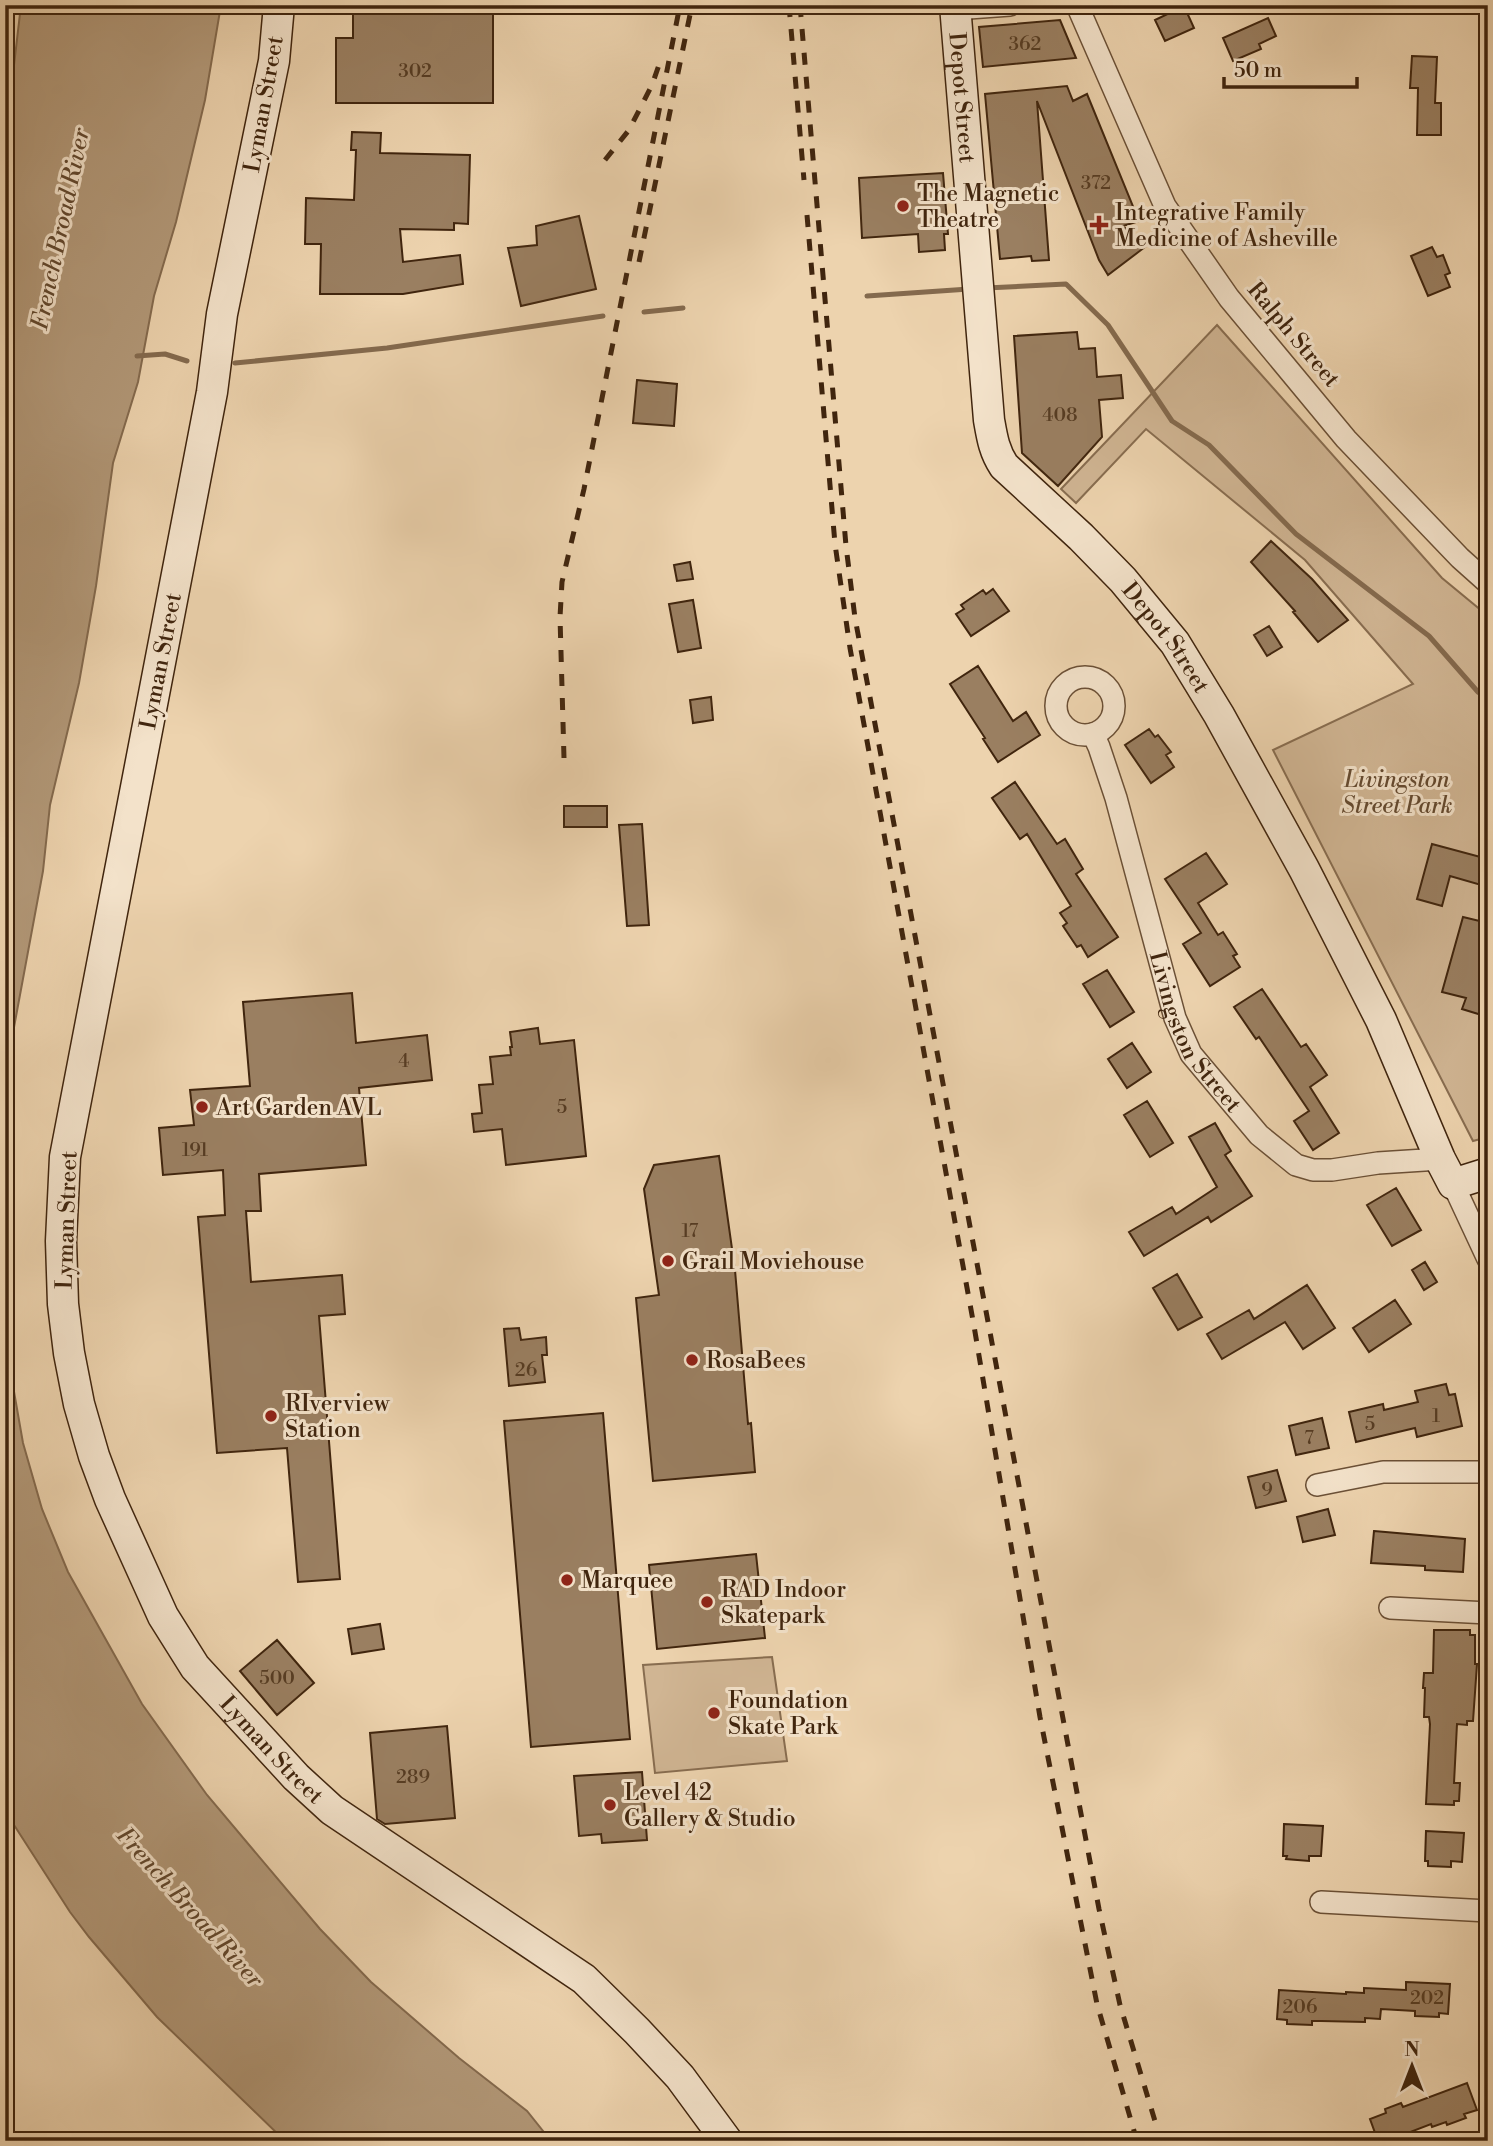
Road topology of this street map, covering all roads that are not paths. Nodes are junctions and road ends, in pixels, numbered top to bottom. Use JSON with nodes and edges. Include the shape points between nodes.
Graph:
{"nodes":[{"id":1,"x":279,"y":5,"type":"edge"},
{"id":2,"x":1010,"y":5,"type":"edge"},
{"id":3,"x":1077,"y":5,"type":"edge"},
{"id":4,"x":955,"y":7,"type":"edge"},
{"id":5,"x":1488,"y":583,"type":"edge"},
{"id":6,"x":1093,"y":734,"type":"dead end"},
{"id":7,"x":1446,"y":1172,"type":"junction"},
{"id":8,"x":1488,"y":1173,"type":"edge"},
{"id":9,"x":1488,"y":1259,"type":"edge"},
{"id":10,"x":1488,"y":1472,"type":"edge"},
{"id":11,"x":1317,"y":1485,"type":"dead end"},
{"id":12,"x":1390,"y":1608,"type":"dead end"},
{"id":13,"x":1488,"y":1613,"type":"edge"},
{"id":14,"x":1321,"y":1902,"type":"dead end"},
{"id":15,"x":1488,"y":1911,"type":"edge"},
{"id":16,"x":726,"y":2141,"type":"edge"}],
"edges":[{"from":1,"to":16,"type":"main road","name":"Lyman Street","via":[[274,61],[222,314],[212,392],[65,1157],[63,1304],[79,1404],[110,1499],[163,1616],[195,1667],[332,1810],[584,1979],[680,2077]]},
{"from":2,"to":4,"type":"street"},
{"from":3,"to":5,"type":"street","name":"Ralph Street","via":[[1165,206],[1228,298],[1346,439]]},
{"from":4,"to":7,"type":"main road","name":"Depot Street","via":[[989,420],[998,458],[1123,580],[1175,643],[1265,798],[1381,1020]]},
{"from":6,"to":7,"type":"street","name":"Livingston Street","via":[[1116,798],[1175,1018],[1191,1054],[1259,1135],[1296,1165],[1332,1170],[1378,1163]]},
{"from":7,"to":8,"type":"main road","name":"Livingston Street"},
{"from":7,"to":9,"type":"street","name":"Depot Street"},
{"from":10,"to":11,"type":"street","via":[[1383,1472]]},
{"from":12,"to":13,"type":"street"},
{"from":14,"to":15,"type":"street"}]}
